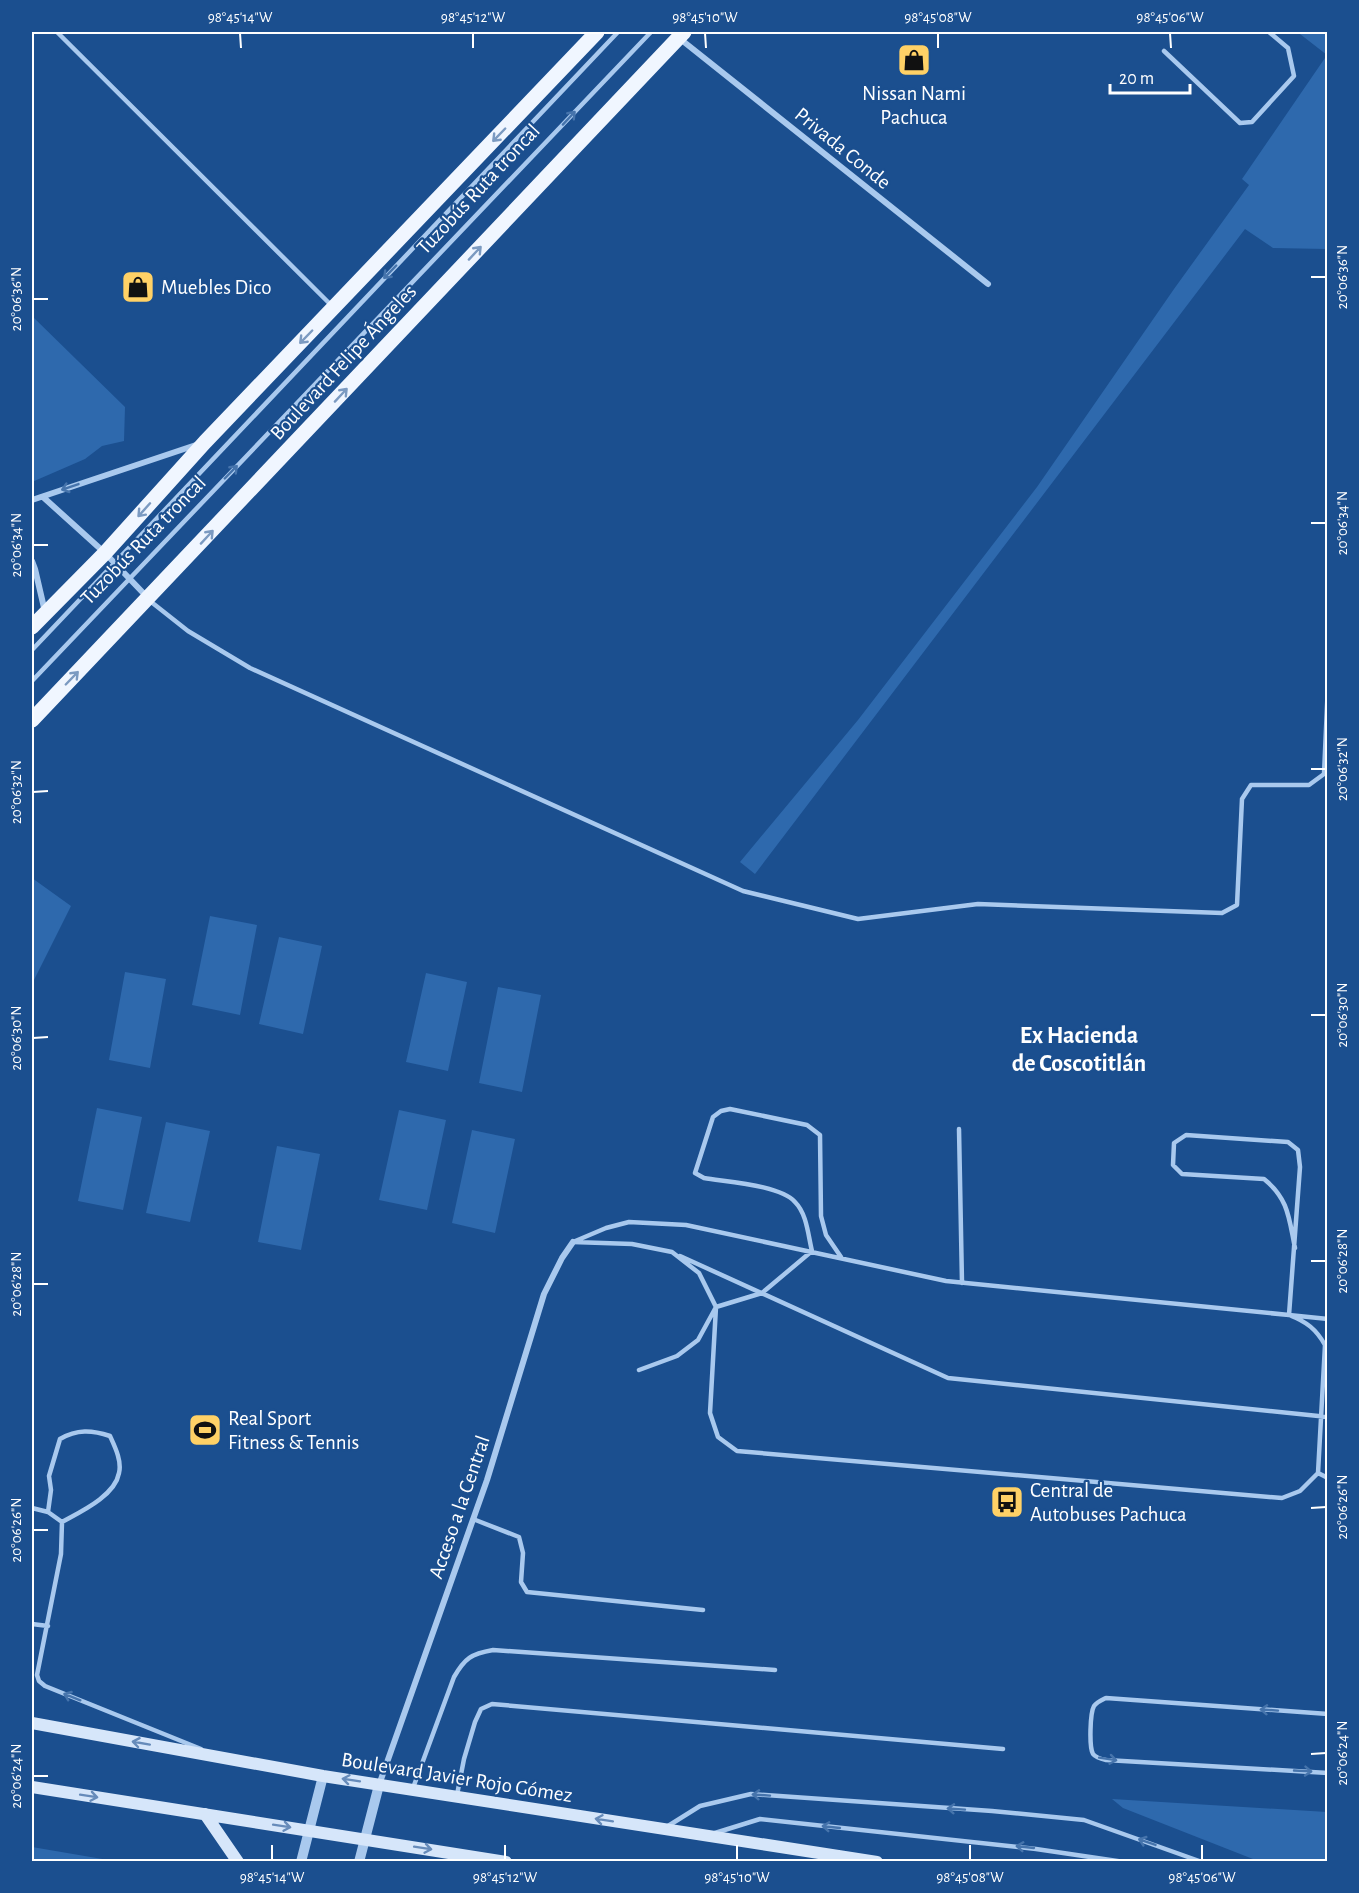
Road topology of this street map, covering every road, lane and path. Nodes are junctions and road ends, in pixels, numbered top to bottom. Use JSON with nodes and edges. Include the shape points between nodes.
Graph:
{"nodes":[{"id":1,"x":57,"y":32,"type":"edge"},
{"id":2,"x":597,"y":32,"type":"edge"},
{"id":3,"x":618,"y":32,"type":"edge"},
{"id":4,"x":651,"y":32,"type":"edge"},
{"id":5,"x":1273,"y":33,"type":"edge"},
{"id":6,"x":681,"y":34,"type":"edge"},
{"id":7,"x":1164,"y":51,"type":"dead end"},
{"id":8,"x":988,"y":284,"type":"dead end"},
{"id":9,"x":334,"y":307,"type":"junction"},
{"id":10,"x":205,"y":442,"type":"junction"},
{"id":11,"x":43,"y":497,"type":"junction"},
{"id":12,"x":32,"y":500,"type":"edge"},
{"id":13,"x":109,"y":558,"type":"junction"},
{"id":14,"x":32,"y":561,"type":"edge"},
{"id":15,"x":129,"y":578,"type":"junction"},
{"id":16,"x":148,"y":599,"type":"junction"},
{"id":17,"x":45,"y":612,"type":"junction"},
{"id":18,"x":32,"y":627,"type":"edge"},
{"id":19,"x":32,"y":650,"type":"edge"},
{"id":20,"x":32,"y":681,"type":"edge"},
{"id":21,"x":1328,"y":684,"type":"edge"},
{"id":22,"x":32,"y":720,"type":"edge"},
{"id":23,"x":959,"y":1129,"type":"dead end"},
{"id":24,"x":573,"y":1242,"type":"junction"},
{"id":25,"x":1295,"y":1248,"type":"junction"},
{"id":26,"x":812,"y":1251,"type":"junction"},
{"id":27,"x":672,"y":1252,"type":"junction"},
{"id":28,"x":840,"y":1257,"type":"junction"},
{"id":29,"x":962,"y":1282,"type":"junction"},
{"id":30,"x":762,"y":1293,"type":"junction"},
{"id":31,"x":716,"y":1307,"type":"junction"},
{"id":32,"x":1289,"y":1315,"type":"junction"},
{"id":33,"x":1328,"y":1319,"type":"edge"},
{"id":34,"x":639,"y":1370,"type":"dead end"},
{"id":35,"x":1321,"y":1416,"type":"junction"},
{"id":36,"x":1328,"y":1417,"type":"edge"},
{"id":37,"x":1318,"y":1473,"type":"junction"},
{"id":38,"x":1328,"y":1478,"type":"edge"},
{"id":39,"x":32,"y":1508,"type":"edge"},
{"id":40,"x":48,"y":1512,"type":"junction"},
{"id":41,"x":473,"y":1519,"type":"junction"},
{"id":42,"x":62,"y":1522,"type":"junction"},
{"id":43,"x":703,"y":1610,"type":"dead end"},
{"id":44,"x":32,"y":1624,"type":"edge"},
{"id":45,"x":48,"y":1626,"type":"junction"},
{"id":46,"x":775,"y":1670,"type":"dead end"},
{"id":47,"x":1328,"y":1714,"type":"edge"},
{"id":48,"x":32,"y":1723,"type":"edge"},
{"id":49,"x":1003,"y":1749,"type":"dead end"},
{"id":50,"x":224,"y":1758,"type":"junction"},
{"id":51,"x":1328,"y":1773,"type":"edge"},
{"id":52,"x":323,"y":1776,"type":"junction"},
{"id":53,"x":379,"y":1785,"type":"junction"},
{"id":54,"x":32,"y":1788,"type":"edge"},
{"id":55,"x":412,"y":1790,"type":"junction"},
{"id":56,"x":457,"y":1797,"type":"junction"},
{"id":57,"x":205,"y":1815,"type":"junction"},
{"id":58,"x":309,"y":1830,"type":"junction"},
{"id":59,"x":662,"y":1830,"type":"junction"},
{"id":60,"x":705,"y":1836,"type":"junction"},
{"id":61,"x":365,"y":1839,"type":"junction"},
{"id":62,"x":238,"y":1862,"type":"edge"},
{"id":63,"x":301,"y":1862,"type":"edge"},
{"id":64,"x":359,"y":1862,"type":"edge"},
{"id":65,"x":506,"y":1862,"type":"edge"},
{"id":66,"x":877,"y":1862,"type":"edge"},
{"id":67,"x":1125,"y":1862,"type":"edge"},
{"id":68,"x":1202,"y":1862,"type":"edge"}],
"edges":[{"from":1,"to":9,"type":"lane"},
{"from":2,"to":9,"type":"main road","name":"Boulevard Felipe Ángeles","one_way":true},
{"from":3,"to":13,"type":"lane","name":"Tuzobús Ruta troncal","one_way":true},
{"from":15,"to":4,"type":"lane","name":"Tuzobús Ruta troncal","one_way":true},
{"from":5,"to":7,"type":"lane","via":[[1288,48],[1294,76],[1252,122],[1240,123]]},
{"from":6,"to":8,"type":"street","name":"Privada Conde"},
{"from":16,"to":6,"type":"main road","name":"Boulevard Felipe Ángeles","one_way":true},
{"from":9,"to":10,"type":"main road","name":"Boulevard Felipe Ángeles","one_way":true},
{"from":10,"to":11,"type":"street","one_way":true},
{"from":10,"to":13,"type":"main road","name":"Boulevard Felipe Ángeles","one_way":true},
{"from":11,"to":12,"type":"street"},
{"from":11,"to":13,"type":"street"},
{"from":13,"to":15,"type":"street"},
{"from":13,"to":17,"type":"main road","name":"Boulevard Felipe Ángeles"},
{"from":13,"to":19,"type":"lane","name":"Tuzobús Ruta troncal"},
{"from":14,"to":17,"type":"street"},
{"from":15,"to":16,"type":"street"},
{"from":15,"to":20,"type":"lane","name":"Tuzobús Ruta troncal"},
{"from":16,"to":21,"type":"lane","via":[[188,631],[250,668],[743,891],[858,919],[978,904],[1222,913],[1237,905],[1242,799],[1251,785],[1309,785],[1324,774]]},
{"from":22,"to":16,"type":"main road","name":"Boulevard Felipe Ángeles","one_way":true},
{"from":17,"to":18,"type":"main road","name":"Boulevard Felipe Ángeles"},
{"from":23,"to":29,"type":"lane"},
{"from":24,"to":26,"type":"lane","via":[[629,1222],[686,1225]]},
{"from":24,"to":27,"type":"lane","via":[[632,1244]]},
{"from":24,"to":41,"type":"street","name":"Acceso a la Central","via":[[544,1294]]},
{"from":25,"to":25,"type":"lane","via":[[1298,1150],[1288,1142],[1186,1135],[1174,1143],[1173,1166],[1182,1174],[1264,1179],[1275,1188],[1284,1199]]},
{"from":25,"to":32,"type":"lane"},
{"from":26,"to":28,"type":"lane"},
{"from":26,"to":28,"type":"lane","via":[[804,1216],[784,1194],[704,1179],[695,1173],[713,1117],[721,1111],[730,1109],[807,1125],[820,1135],[821,1216],[826,1235]]},
{"from":26,"to":30,"type":"lane"},
{"from":27,"to":30,"type":"lane"},
{"from":27,"to":31,"type":"lane","via":[[699,1273]]},
{"from":28,"to":29,"type":"lane"},
{"from":29,"to":32,"type":"lane"},
{"from":30,"to":31,"type":"lane"},
{"from":30,"to":35,"type":"lane","via":[[948,1378]]},
{"from":31,"to":34,"type":"lane","via":[[698,1340],[677,1356]]},
{"from":31,"to":37,"type":"lane","via":[[710,1413],[718,1437],[737,1451],[1282,1498],[1300,1491]]},
{"from":32,"to":33,"type":"lane"},
{"from":32,"to":35,"type":"lane","via":[[1306,1322],[1325,1345]]},
{"from":35,"to":36,"type":"lane"},
{"from":35,"to":37,"type":"lane"},
{"from":37,"to":38,"type":"lane"},
{"from":39,"to":40,"type":"lane"},
{"from":40,"to":42,"type":"lane"},
{"from":40,"to":42,"type":"lane","via":[[49,1476],[60,1439],[81,1431],[110,1436],[120,1473],[112,1489]]},
{"from":41,"to":43,"type":"lane","via":[[519,1537],[523,1553],[521,1582],[528,1592]]},
{"from":41,"to":53,"type":"street","name":"Acceso a la Central"},
{"from":42,"to":45,"type":"lane","via":[[62,1554]]},
{"from":44,"to":45,"type":"lane"},
{"from":50,"to":45,"type":"lane","one_way":true,"via":[[45,1686],[37,1675]]},
{"from":46,"to":55,"type":"lane","via":[[493,1650],[474,1653],[454,1677]]},
{"from":47,"to":51,"type":"lane","one_way":true,"via":[[1106,1698],[1094,1706],[1090,1745],[1093,1753],[1106,1760]]},
{"from":50,"to":48,"type":"main road","name":"Boulevard Javier Rojo Gómez","one_way":true},
{"from":49,"to":56,"type":"lane","via":[[492,1704],[481,1709],[475,1722]]},
{"from":50,"to":52,"type":"main road","name":"Boulevard Javier Rojo Gómez"},
{"from":53,"to":52,"type":"main road","name":"Boulevard Javier Rojo Gómez","one_way":true},
{"from":52,"to":58,"type":"street"},
{"from":53,"to":55,"type":"main road","name":"Boulevard Javier Rojo Gómez"},
{"from":53,"to":61,"type":"street"},
{"from":54,"to":57,"type":"main road","one_way":true},
{"from":55,"to":56,"type":"main road","name":"Boulevard Javier Rojo Gómez"},
{"from":59,"to":56,"type":"main road","name":"Boulevard Javier Rojo Gómez","one_way":true},
{"from":57,"to":58,"type":"main road","one_way":true},
{"from":57,"to":62,"type":"main road"},
{"from":58,"to":61,"type":"main road"},
{"from":58,"to":63,"type":"street"},
{"from":59,"to":60,"type":"main road","name":"Boulevard Javier Rojo Gómez"},
{"from":68,"to":59,"type":"lane","one_way":true,"via":[[1084,1820],[751,1794],[700,1806]]},
{"from":60,"to":66,"type":"main road","name":"Boulevard Javier Rojo Gómez"},
{"from":67,"to":60,"type":"lane","one_way":true,"via":[[1025,1847],[760,1820]]},
{"from":61,"to":64,"type":"street"},
{"from":61,"to":65,"type":"main road","one_way":true}]}
